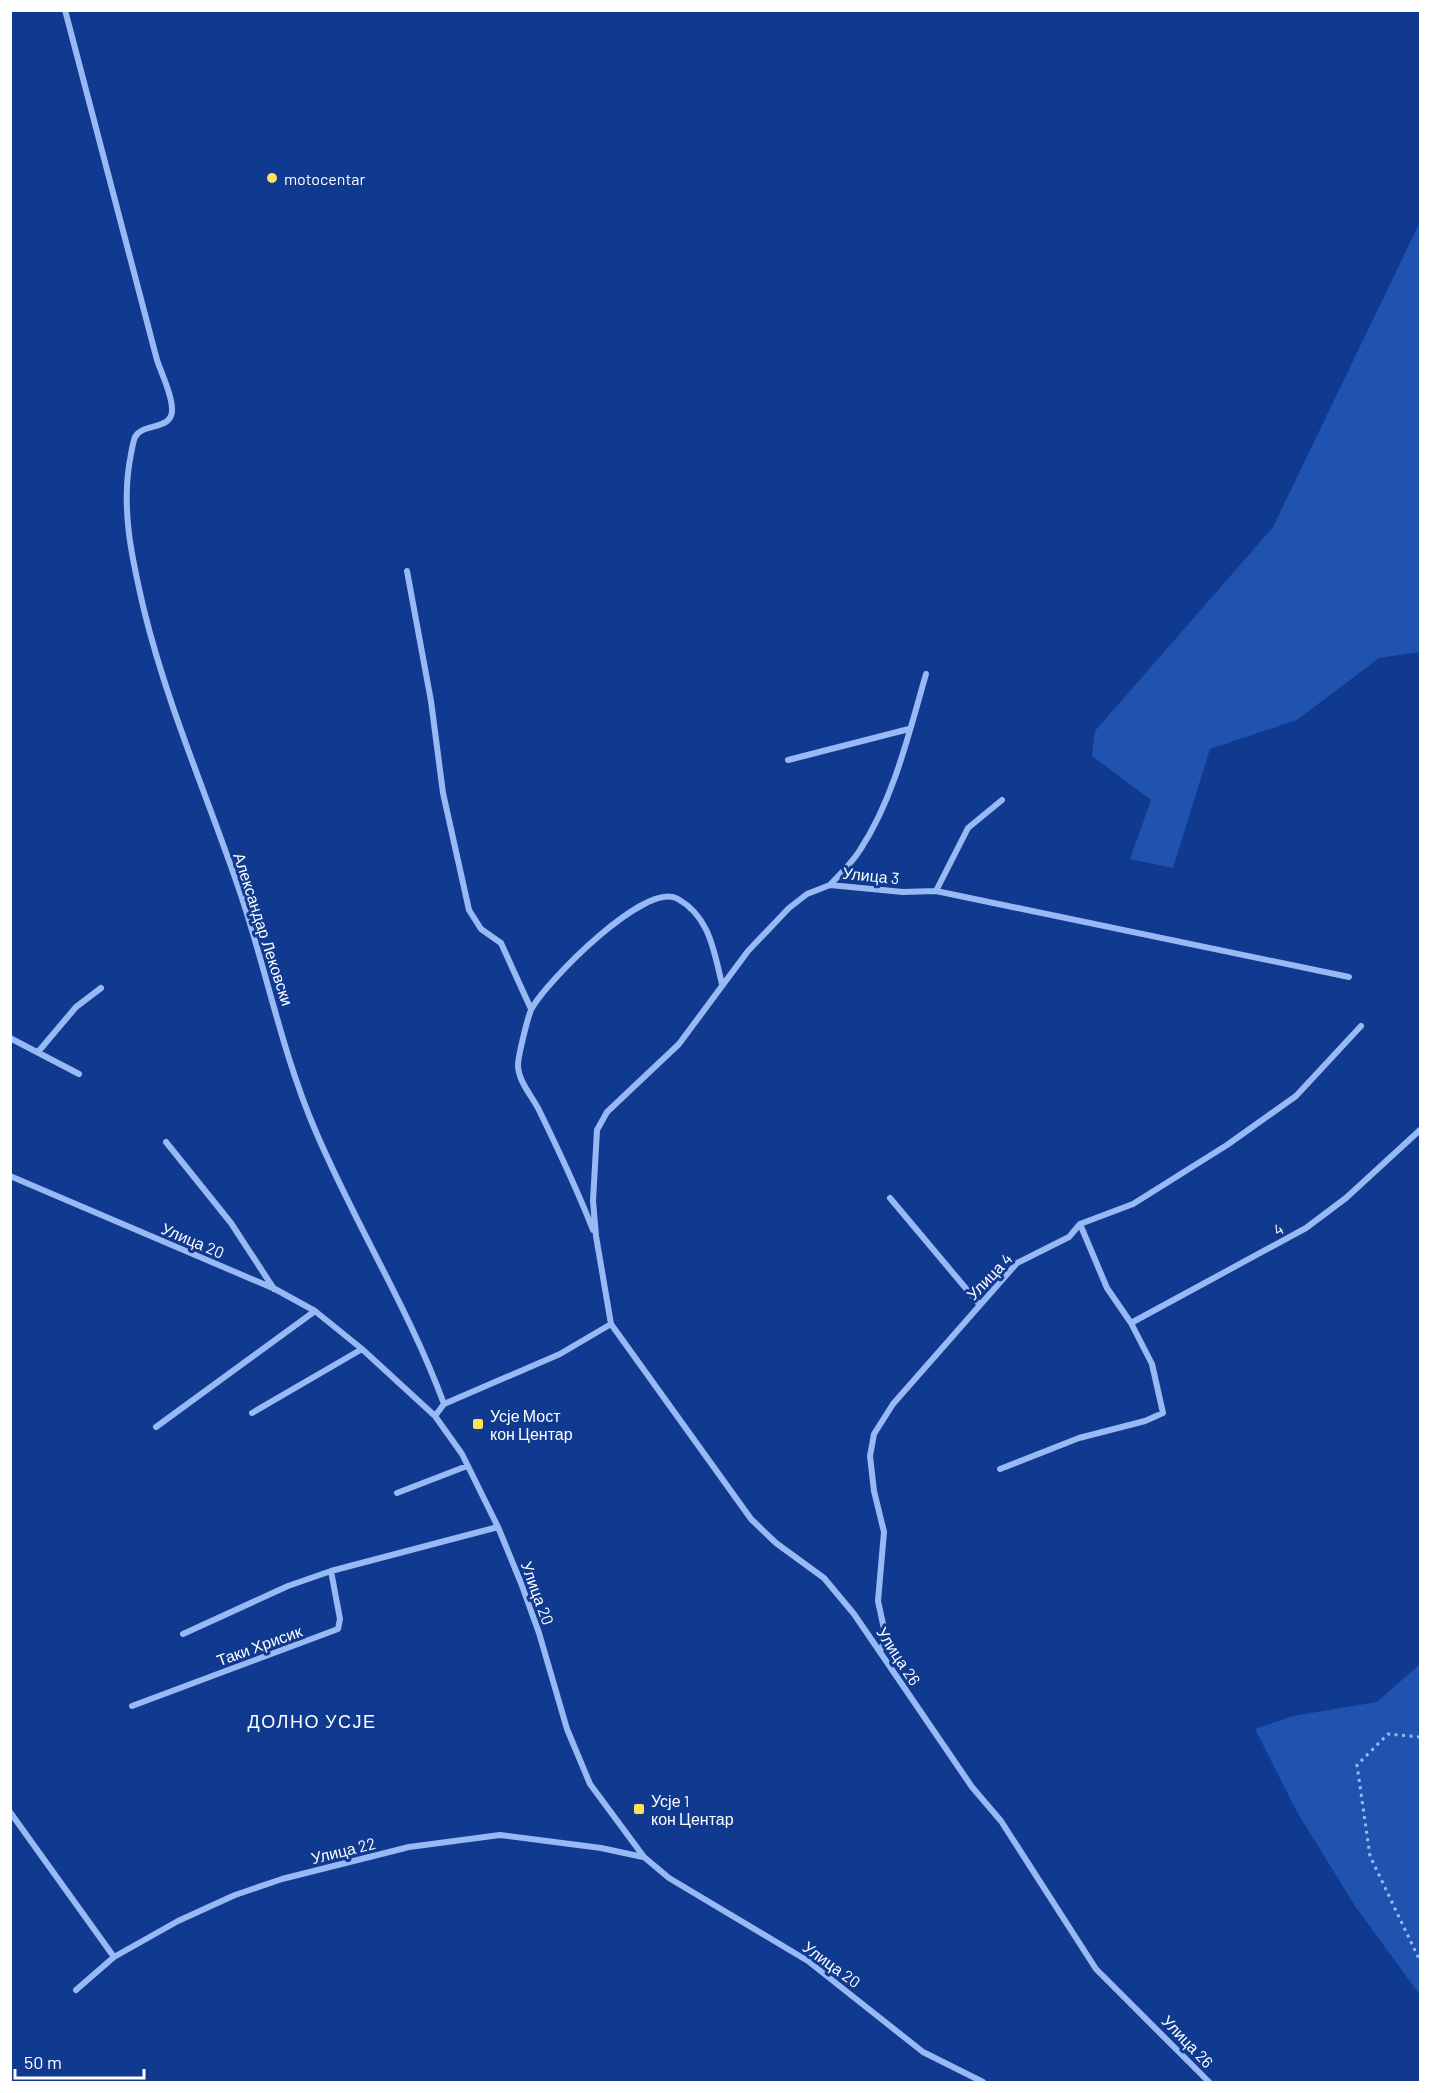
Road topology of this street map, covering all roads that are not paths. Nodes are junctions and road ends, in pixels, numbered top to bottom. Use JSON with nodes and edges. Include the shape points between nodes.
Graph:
{"nodes":[{"id":1,"x":65,"y":10,"type":"edge"},
{"id":2,"x":407,"y":571,"type":"dead end"},
{"id":3,"x":926,"y":674,"type":"dead end"},
{"id":4,"x":909,"y":729,"type":"junction"},
{"id":5,"x":788,"y":760,"type":"dead end"},
{"id":6,"x":1002,"y":801,"type":"dead end"},
{"id":7,"x":830,"y":885,"type":"junction"},
{"id":8,"x":936,"y":891,"type":"junction"},
{"id":9,"x":1349,"y":977,"type":"dead end"},
{"id":10,"x":722,"y":984,"type":"junction"},
{"id":11,"x":101,"y":988,"type":"dead end"},
{"id":12,"x":531,"y":1009,"type":"junction"},
{"id":13,"x":1361,"y":1026,"type":"dead end"},
{"id":14,"x":10,"y":1038,"type":"edge"},
{"id":15,"x":38,"y":1052,"type":"junction"},
{"id":16,"x":79,"y":1074,"type":"dead end"},
{"id":17,"x":1420,"y":1130,"type":"edge"},
{"id":18,"x":166,"y":1142,"type":"dead end"},
{"id":19,"x":10,"y":1176,"type":"edge"},
{"id":20,"x":890,"y":1198,"type":"dead end"},
{"id":21,"x":1080,"y":1224,"type":"junction"},
{"id":22,"x":596,"y":1236,"type":"junction"},
{"id":23,"x":275,"y":1290,"type":"junction"},
{"id":24,"x":979,"y":1304,"type":"junction"},
{"id":25,"x":315,"y":1311,"type":"junction"},
{"id":26,"x":1131,"y":1323,"type":"junction"},
{"id":27,"x":611,"y":1324,"type":"junction"},
{"id":28,"x":362,"y":1349,"type":"junction"},
{"id":29,"x":444,"y":1404,"type":"junction"},
{"id":30,"x":252,"y":1413,"type":"dead end"},
{"id":31,"x":435,"y":1416,"type":"junction"},
{"id":32,"x":156,"y":1427,"type":"dead end"},
{"id":33,"x":467,"y":1466,"type":"junction"},
{"id":34,"x":1000,"y":1469,"type":"dead end"},
{"id":35,"x":397,"y":1492,"type":"dead end"},
{"id":36,"x":498,"y":1527,"type":"junction"},
{"id":37,"x":331,"y":1571,"type":"junction"},
{"id":38,"x":183,"y":1634,"type":"dead end"},
{"id":39,"x":880,"y":1651,"type":"junction"},
{"id":40,"x":132,"y":1706,"type":"dead end"},
{"id":41,"x":10,"y":1812,"type":"edge"},
{"id":42,"x":644,"y":1857,"type":"junction"},
{"id":43,"x":114,"y":1957,"type":"junction"},
{"id":44,"x":76,"y":1990,"type":"dead end"},
{"id":45,"x":983,"y":2082,"type":"edge"},
{"id":46,"x":1209,"y":2082,"type":"edge"}],
"edges":[{"from":1,"to":29,"type":"street","name":"Александар Лековски","via":[[172,408],[170,418],[163,424],[142,430],[135,437],[131,453],[125,507],[145,612],[171,703],[256,941],[306,1107],[340,1185],[427,1359]]},
{"from":2,"to":12,"type":"street","via":[[443,793],[469,910],[481,929],[501,943]]},
{"from":3,"to":4,"type":"street"},
{"from":4,"to":5,"type":"street"},
{"from":4,"to":7,"type":"street","via":[[875,825],[859,853]]},
{"from":6,"to":8,"type":"street","via":[[968,828]]},
{"from":7,"to":8,"type":"street","name":"Улица 3"},
{"from":7,"to":10,"type":"street","name":"Улица 3","via":[[807,894],[789,908]]},
{"from":8,"to":9,"type":"street","name":"Улица 3"},
{"from":10,"to":12,"type":"street","via":[[708,931],[697,914],[677,897],[665,896],[615,923],[572,958]]},
{"from":10,"to":22,"type":"street","name":"Улица 3","via":[[679,1044],[601,1121],[597,1130],[593,1202]]},
{"from":11,"to":15,"type":"street","via":[[76,1007]]},
{"from":12,"to":22,"type":"street","via":[[518,1058],[519,1073]]},
{"from":13,"to":21,"type":"street","name":"Улица 4","via":[[1296,1096],[1227,1145],[1133,1204]]},
{"from":14,"to":15,"type":"street"},
{"from":15,"to":16,"type":"street"},
{"from":17,"to":26,"type":"street","name":"4","via":[[1346,1198],[1306,1228]]},
{"from":18,"to":23,"type":"street","via":[[231,1223]]},
{"from":19,"to":23,"type":"street","name":"Улица 20"},
{"from":20,"to":24,"type":"street"},
{"from":21,"to":24,"type":"street","name":"Улица 4","via":[[1069,1237],[1017,1263]]},
{"from":21,"to":26,"type":"street","via":[[1107,1288]]},
{"from":22,"to":27,"type":"street","name":"Улица 26"},
{"from":23,"to":25,"type":"street","name":"Улица 20"},
{"from":24,"to":39,"type":"street","name":"Улица 4","via":[[893,1404],[874,1434],[870,1456],[884,1532],[878,1601],[886,1638]]},
{"from":25,"to":28,"type":"street","name":"Улица 20"},
{"from":25,"to":32,"type":"street"},
{"from":26,"to":34,"type":"street","via":[[1152,1364],[1163,1413],[1079,1438]]},
{"from":27,"to":29,"type":"street","via":[[583,1342]]},
{"from":27,"to":39,"type":"street","name":"Улица 26","via":[[751,1519],[824,1578]]},
{"from":28,"to":30,"type":"street"},
{"from":28,"to":31,"type":"street","name":"Улица 20"},
{"from":29,"to":31,"type":"street"},
{"from":31,"to":33,"type":"street","name":"Улица 20"},
{"from":33,"to":35,"type":"street"},
{"from":33,"to":36,"type":"street","name":"Улица 20"},
{"from":36,"to":37,"type":"street"},
{"from":36,"to":42,"type":"street","name":"Улица 20","via":[[525,1593],[567,1729],[590,1784]]},
{"from":37,"to":38,"type":"street","via":[[288,1586]]},
{"from":37,"to":40,"type":"street","name":"Таки Хрисик","via":[[339,1629]]},
{"from":39,"to":46,"type":"street","name":"Улица 26","via":[[966,1779],[1001,1821],[1096,1969]]},
{"from":41,"to":43,"type":"street"},
{"from":42,"to":43,"type":"street","name":"Улица 22","via":[[500,1835],[409,1847],[235,1895]]},
{"from":42,"to":45,"type":"street","name":"Улица 20","via":[[669,1878],[808,1961],[923,2052]]},
{"from":43,"to":44,"type":"street","name":"Улица 22"}]}
